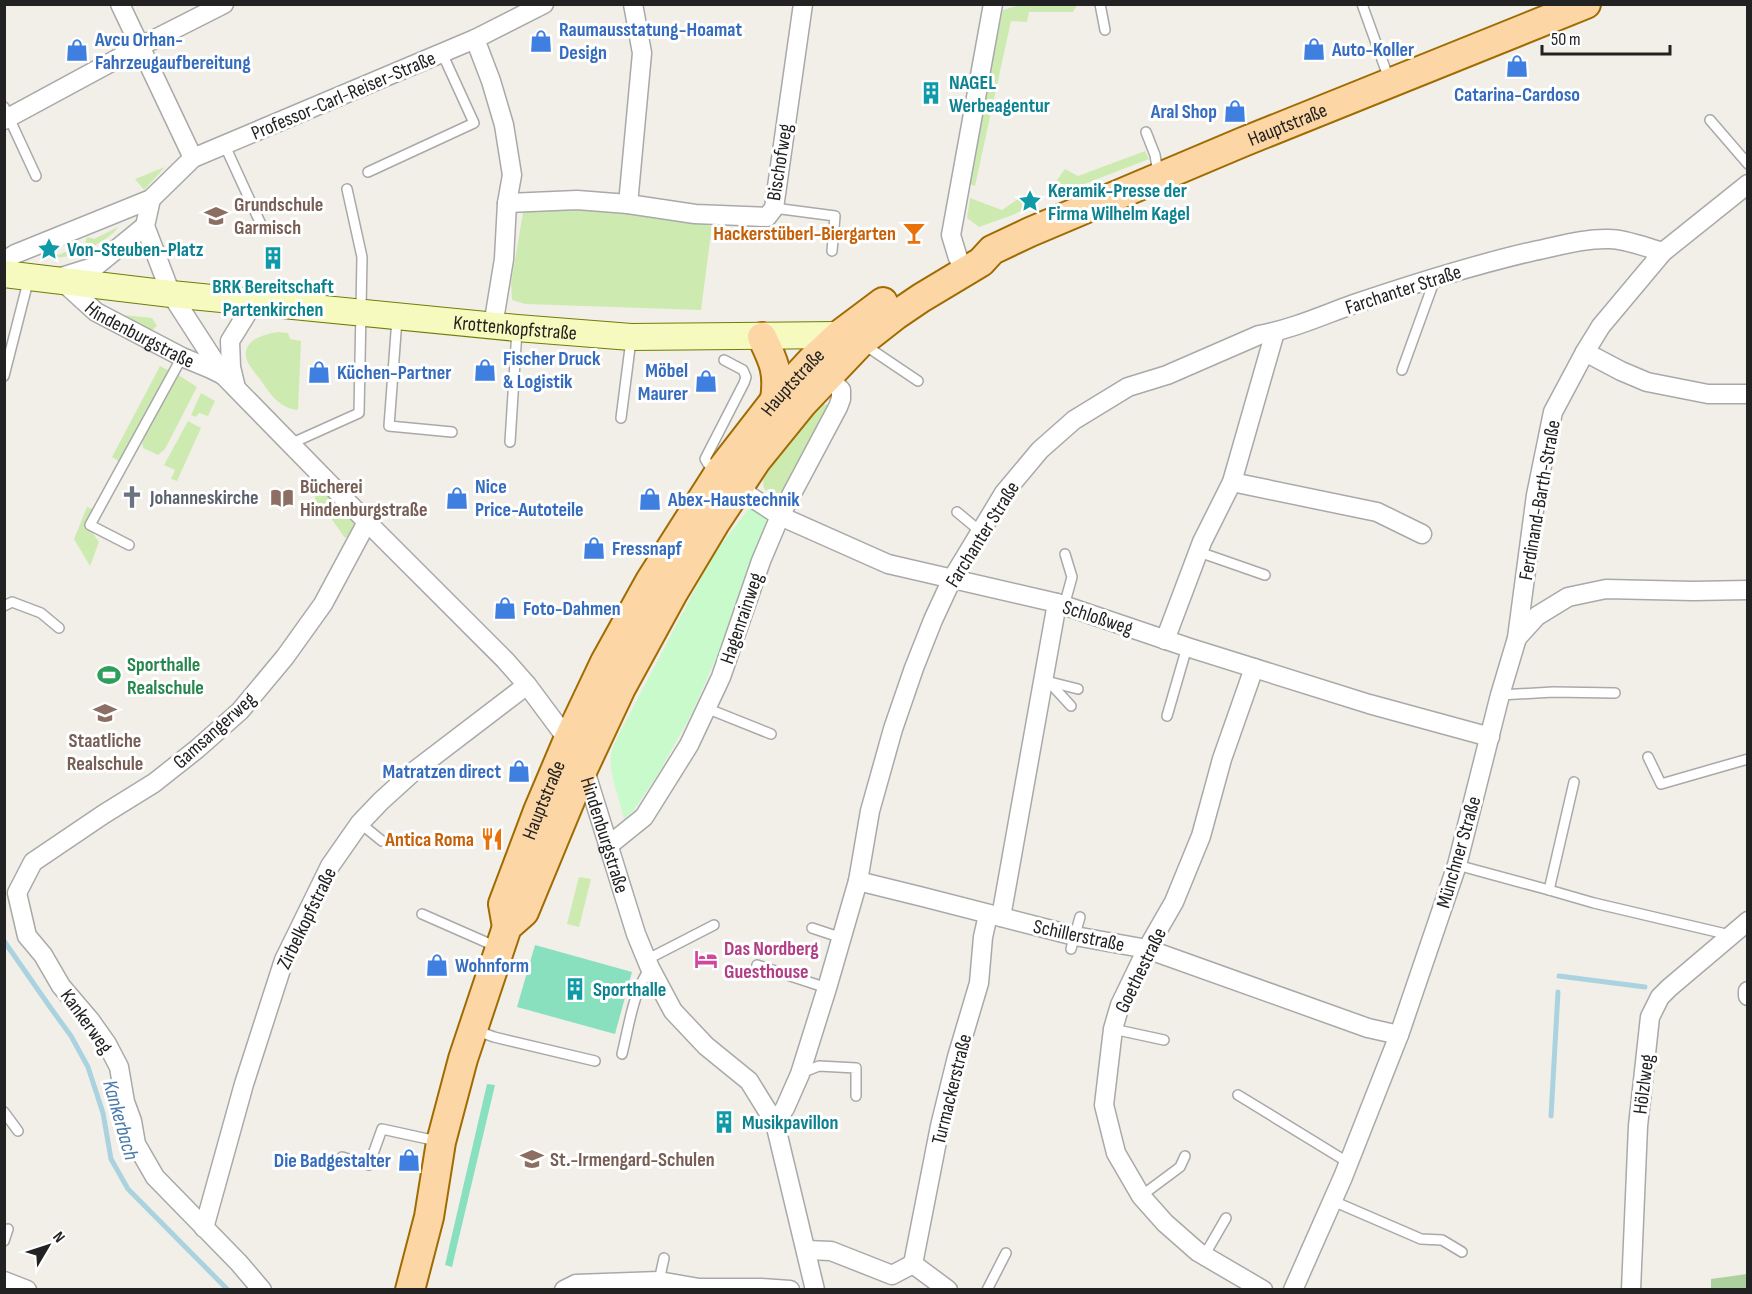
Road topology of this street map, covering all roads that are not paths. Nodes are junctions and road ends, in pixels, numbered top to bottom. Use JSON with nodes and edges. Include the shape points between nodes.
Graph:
{"nodes":[{"id":1,"x":120,"y":4,"type":"edge"},
{"id":2,"x":224,"y":4,"type":"edge"},
{"id":3,"x":544,"y":4,"type":"edge"},
{"id":4,"x":633,"y":4,"type":"edge"},
{"id":5,"x":803,"y":4,"type":"edge"},
{"id":6,"x":993,"y":4,"type":"edge"},
{"id":7,"x":1100,"y":4,"type":"edge"},
{"id":8,"x":1362,"y":4,"type":"edge"},
{"id":9,"x":1586,"y":4,"type":"edge"},
{"id":10,"x":1105,"y":30,"type":"dead end"},
{"id":11,"x":475,"y":39,"type":"junction"},
{"id":12,"x":141,"y":46,"type":"junction"},
{"id":13,"x":442,"y":53,"type":"junction"},
{"id":14,"x":1390,"y":84,"type":"junction"},
{"id":15,"x":6,"y":115,"type":"edge"},
{"id":16,"x":1710,"y":120,"type":"dead end"},
{"id":17,"x":1146,"y":132,"type":"dead end"},
{"id":18,"x":225,"y":146,"type":"junction"},
{"id":19,"x":193,"y":158,"type":"junction"},
{"id":20,"x":1748,"y":164,"type":"edge"},
{"id":21,"x":368,"y":172,"type":"dead end"},
{"id":22,"x":36,"y":176,"type":"dead end"},
{"id":23,"x":1159,"y":177,"type":"junction"},
{"id":24,"x":1748,"y":184,"type":"edge"},
{"id":25,"x":347,"y":189,"type":"dead end"},
{"id":26,"x":152,"y":199,"type":"junction"},
{"id":27,"x":507,"y":203,"type":"junction"},
{"id":28,"x":628,"y":204,"type":"junction"},
{"id":29,"x":774,"y":208,"type":"junction"},
{"id":30,"x":145,"y":226,"type":"junction"},
{"id":31,"x":264,"y":231,"type":"dead end"},
{"id":32,"x":831,"y":250,"type":"dead end"},
{"id":33,"x":992,"y":250,"type":"junction"},
{"id":34,"x":1663,"y":252,"type":"junction"},
{"id":35,"x":958,"y":258,"type":"junction"},
{"id":36,"x":4,"y":261,"type":"edge"},
{"id":37,"x":1435,"y":278,"type":"junction"},
{"id":38,"x":37,"y":279,"type":"edge"},
{"id":39,"x":171,"y":294,"type":"junction"},
{"id":40,"x":254,"y":302,"type":"junction"},
{"id":41,"x":361,"y":313,"type":"junction"},
{"id":42,"x":397,"y":316,"type":"junction"},
{"id":43,"x":505,"y":327,"type":"junction"},
{"id":44,"x":1275,"y":332,"type":"junction"},
{"id":45,"x":631,"y":337,"type":"junction"},
{"id":46,"x":762,"y":337,"type":"junction"},
{"id":47,"x":849,"y":340,"type":"junction"},
{"id":48,"x":1585,"y":352,"type":"junction"},
{"id":49,"x":182,"y":357,"type":"junction"},
{"id":50,"x":724,"y":360,"type":"dead end"},
{"id":51,"x":1402,"y":370,"type":"dead end"},
{"id":52,"x":4,"y":376,"type":"edge"},
{"id":53,"x":828,"y":377,"type":"junction"},
{"id":54,"x":918,"y":381,"type":"dead end"},
{"id":55,"x":230,"y":383,"type":"junction"},
{"id":56,"x":1748,"y":394,"type":"edge"},
{"id":57,"x":775,"y":400,"type":"junction"},
{"id":58,"x":621,"y":418,"type":"dead end"},
{"id":59,"x":452,"y":432,"type":"dead end"},
{"id":60,"x":510,"y":442,"type":"dead end"},
{"id":61,"x":290,"y":444,"type":"junction"},
{"id":62,"x":730,"y":478,"type":"junction"},
{"id":63,"x":1232,"y":482,"type":"junction"},
{"id":64,"x":957,"y":512,"type":"dead end"},
{"id":65,"x":780,"y":516,"type":"junction"},
{"id":66,"x":367,"y":522,"type":"junction"},
{"id":67,"x":981,"y":532,"type":"junction"},
{"id":68,"x":1422,"y":534,"type":"dead end"},
{"id":69,"x":129,"y":545,"type":"dead end"},
{"id":70,"x":1199,"y":552,"type":"junction"},
{"id":71,"x":1065,"y":554,"type":"dead end"},
{"id":72,"x":1265,"y":575,"type":"dead end"},
{"id":73,"x":952,"y":579,"type":"junction"},
{"id":74,"x":661,"y":587,"type":"junction"},
{"id":75,"x":1748,"y":590,"type":"edge"},
{"id":76,"x":1060,"y":605,"type":"junction"},
{"id":77,"x":4,"y":606,"type":"edge"},
{"id":78,"x":59,"y":628,"type":"dead end"},
{"id":79,"x":1517,"y":638,"type":"junction"},
{"id":80,"x":1165,"y":640,"type":"junction"},
{"id":81,"x":1187,"y":647,"type":"junction"},
{"id":82,"x":1254,"y":668,"type":"junction"},
{"id":83,"x":1045,"y":680,"type":"junction"},
{"id":84,"x":527,"y":685,"type":"junction"},
{"id":85,"x":1078,"y":689,"type":"dead end"},
{"id":86,"x":1615,"y":693,"type":"dead end"},
{"id":87,"x":1500,"y":695,"type":"junction"},
{"id":88,"x":1071,"y":706,"type":"dead end"},
{"id":89,"x":706,"y":708,"type":"junction"},
{"id":90,"x":1167,"y":716,"type":"dead end"},
{"id":91,"x":771,"y":734,"type":"dead end"},
{"id":92,"x":1490,"y":737,"type":"junction"},
{"id":93,"x":568,"y":740,"type":"junction"},
{"id":94,"x":1648,"y":757,"type":"dead end"},
{"id":95,"x":1748,"y":759,"type":"edge"},
{"id":96,"x":584,"y":767,"type":"junction"},
{"id":97,"x":1574,"y":782,"type":"dead end"},
{"id":98,"x":360,"y":823,"type":"junction"},
{"id":99,"x":382,"y":841,"type":"dead end"},
{"id":100,"x":608,"y":846,"type":"junction"},
{"id":101,"x":1457,"y":866,"type":"junction"},
{"id":102,"x":858,"y":881,"type":"junction"},
{"id":103,"x":1549,"y":890,"type":"junction"},
{"id":104,"x":17,"y":893,"type":"joint"},
{"id":105,"x":422,"y":914,"type":"dead end"},
{"id":106,"x":995,"y":916,"type":"junction"},
{"id":107,"x":1080,"y":917,"type":"dead end"},
{"id":108,"x":1748,"y":921,"type":"edge"},
{"id":109,"x":714,"y":925,"type":"dead end"},
{"id":110,"x":812,"y":928,"type":"dead end"},
{"id":111,"x":1732,"y":935,"type":"junction"},
{"id":112,"x":503,"y":938,"type":"junction"},
{"id":113,"x":842,"y":938,"type":"junction"},
{"id":114,"x":1073,"y":943,"type":"junction"},
{"id":115,"x":1147,"y":949,"type":"junction"},
{"id":116,"x":648,"y":964,"type":"junction"},
{"id":117,"x":757,"y":965,"type":"dead end"},
{"id":118,"x":827,"y":988,"type":"junction"},
{"id":119,"x":1748,"y":991,"type":"edge"},
{"id":120,"x":1748,"y":996,"type":"edge"},
{"id":121,"x":1113,"y":1029,"type":"junction"},
{"id":122,"x":472,"y":1030,"type":"junction"},
{"id":123,"x":1399,"y":1035,"type":"junction"},
{"id":124,"x":1164,"y":1040,"type":"dead end"},
{"id":125,"x":622,"y":1054,"type":"dead end"},
{"id":126,"x":595,"y":1061,"type":"dead end"},
{"id":127,"x":800,"y":1074,"type":"junction"},
{"id":128,"x":1238,"y":1095,"type":"dead end"},
{"id":129,"x":856,"y":1096,"type":"dead end"},
{"id":130,"x":4,"y":1112,"type":"edge"},
{"id":131,"x":775,"y":1123,"type":"junction"},
{"id":132,"x":18,"y":1131,"type":"dead end"},
{"id":133,"x":441,"y":1142,"type":"junction"},
{"id":134,"x":1185,"y":1156,"type":"dead end"},
{"id":135,"x":342,"y":1157,"type":"dead end"},
{"id":136,"x":1349,"y":1163,"type":"junction"},
{"id":137,"x":1141,"y":1196,"type":"junction"},
{"id":138,"x":1333,"y":1201,"type":"junction"},
{"id":139,"x":1226,"y":1218,"type":"dead end"},
{"id":140,"x":204,"y":1228,"type":"junction"},
{"id":141,"x":8,"y":1229,"type":"dead end"},
{"id":142,"x":4,"y":1241,"type":"edge"},
{"id":143,"x":806,"y":1250,"type":"junction"},
{"id":144,"x":1462,"y":1252,"type":"dead end"},
{"id":145,"x":1006,"y":1253,"type":"dead end"},
{"id":146,"x":1204,"y":1256,"type":"junction"},
{"id":147,"x":664,"y":1258,"type":"dead end"},
{"id":148,"x":913,"y":1264,"type":"junction"},
{"id":149,"x":4,"y":1281,"type":"edge"},
{"id":150,"x":659,"y":1281,"type":"junction"},
{"id":151,"x":699,"y":1289,"type":"edge"},
{"id":152,"x":27,"y":1290,"type":"edge"},
{"id":153,"x":262,"y":1290,"type":"edge"},
{"id":154,"x":410,"y":1290,"type":"edge"},
{"id":155,"x":564,"y":1290,"type":"edge"},
{"id":156,"x":790,"y":1290,"type":"edge"},
{"id":157,"x":815,"y":1290,"type":"edge"},
{"id":158,"x":948,"y":1290,"type":"edge"},
{"id":159,"x":987,"y":1290,"type":"edge"},
{"id":160,"x":1263,"y":1290,"type":"edge"},
{"id":161,"x":1293,"y":1290,"type":"edge"},
{"id":162,"x":1631,"y":1290,"type":"edge"}],
"edges":[{"from":1,"to":12,"type":"street"},
{"from":2,"to":12,"type":"street"},
{"from":3,"to":11,"type":"street","name":"Professor-Carl-Reiser-Straße"},
{"from":4,"to":28,"type":"street","via":[[642,53]]},
{"from":5,"to":29,"type":"street","name":"Bischofweg"},
{"from":6,"to":35,"type":"street","via":[[951,235]]},
{"from":7,"to":10,"type":"lane"},
{"from":8,"to":14,"type":"lane"},
{"from":9,"to":14,"type":"main road","name":"Hauptstraße"},
{"from":11,"to":13,"type":"street","name":"Professor-Carl-Reiser-Straße"},
{"from":11,"to":27,"type":"street","via":[[504,125],[512,175]]},
{"from":12,"to":15,"type":"street"},
{"from":12,"to":19,"type":"street"},
{"from":13,"to":18,"type":"street","name":"Professor-Carl-Reiser-Straße"},
{"from":13,"to":21,"type":"lane","via":[[474,123]]},
{"from":14,"to":23,"type":"main road","name":"Hauptstraße"},
{"from":15,"to":22,"type":"lane"},
{"from":16,"to":20,"type":"lane"},
{"from":17,"to":23,"type":"lane"},
{"from":18,"to":19,"type":"street","name":"Professor-Carl-Reiser-Straße"},
{"from":18,"to":31,"type":"lane"},
{"from":19,"to":26,"type":"street","name":"Professor-Carl-Reiser-Straße"},
{"from":23,"to":33,"type":"main road","name":"Hauptstraße"},
{"from":24,"to":34,"type":"street","name":"Ferdinand-Barth-Straße"},
{"from":25,"to":41,"type":"lane","via":[[362,257]]},
{"from":26,"to":30,"type":"street"},
{"from":26,"to":36,"type":"street","name":"Professor-Carl-Reiser-Straße"},
{"from":27,"to":28,"type":"street","name":"Bischofweg","via":[[577,200]]},
{"from":27,"to":43,"type":"street"},
{"from":28,"to":29,"type":"street","name":"Bischofweg","via":[[695,214],[767,217]]},
{"from":29,"to":32,"type":"lane","via":[[835,216]]},
{"from":30,"to":38,"type":"street","via":[[96,266]]},
{"from":30,"to":39,"type":"street"},
{"from":33,"to":35,"type":"main road","name":"Hauptstraße","via":[[975,250]]},
{"from":33,"to":47,"type":"main road","name":"Hauptstraße","via":[[981,262]]},
{"from":34,"to":37,"type":"street","name":"Farchanter Straße","via":[[1612,238],[1580,241]]},
{"from":34,"to":48,"type":"street","name":"Ferdinand-Barth-Straße","via":[[1601,326]]},
{"from":35,"to":47,"type":"main road","name":"Hauptstraße","via":[[867,313]]},
{"from":37,"to":44,"type":"street","name":"Farchanter Straße"},
{"from":37,"to":51,"type":"lane"},
{"from":38,"to":39,"type":"street","name":"Hindenburgstraße"},
{"from":38,"to":49,"type":"street","name":"Hindenburgstraße"},
{"from":38,"to":52,"type":"lane"},
{"from":39,"to":40,"type":"street","name":"Krottenkopfstraße"},
{"from":39,"to":55,"type":"street","name":"Hindenburgstraße"},
{"from":40,"to":41,"type":"street","name":"Krottenkopfstraße"},
{"from":40,"to":55,"type":"street","via":[[230,341]]},
{"from":41,"to":42,"type":"street","name":"Krottenkopfstraße"},
{"from":41,"to":61,"type":"lane","via":[[358,413]]},
{"from":42,"to":43,"type":"street","name":"Krottenkopfstraße"},
{"from":42,"to":59,"type":"lane","via":[[389,426]]},
{"from":43,"to":45,"type":"street","name":"Krottenkopfstraße"},
{"from":43,"to":60,"type":"lane"},
{"from":44,"to":63,"type":"street"},
{"from":44,"to":67,"type":"street","name":"Farchanter Straße","via":[[1128,387],[1074,420],[1040,450],[1004,493]]},
{"from":45,"to":46,"type":"street","name":"Krottenkopfstraße"},
{"from":45,"to":58,"type":"lane"},
{"from":46,"to":47,"type":"street","name":"Krottenkopfstraße"},
{"from":46,"to":57,"type":"main road","via":[[777,375]]},
{"from":47,"to":53,"type":"main road","name":"Hauptstraße"},
{"from":47,"to":54,"type":"lane","via":[[872,350]]},
{"from":47,"to":57,"type":"main road","name":"Hauptstraße","via":[[812,360]]},
{"from":48,"to":56,"type":"street","via":[[1647,382],[1708,393]]},
{"from":48,"to":79,"type":"street","name":"Ferdinand-Barth-Straße","via":[[1553,412],[1536,495]]},
{"from":49,"to":55,"type":"street","name":"Hindenburgstraße","via":[[211,369]]},
{"from":49,"to":69,"type":"lane","via":[[90,525]]},
{"from":50,"to":62,"type":"lane","via":[[743,370],[746,376],[705,459]]},
{"from":53,"to":62,"type":"main road","name":"Hauptstraße"},
{"from":53,"to":65,"type":"street","name":"Hagenrainweg","via":[[841,390],[841,399]]},
{"from":55,"to":61,"type":"street","name":"Hindenburgstraße"},
{"from":57,"to":62,"type":"main road","name":"Hauptstraße"},
{"from":61,"to":66,"type":"street","name":"Hindenburgstraße"},
{"from":62,"to":65,"type":"street","name":"Schloßweg"},
{"from":62,"to":74,"type":"main road","name":"Hauptstraße"},
{"from":63,"to":68,"type":"street","via":[[1377,512]]},
{"from":63,"to":70,"type":"street"},
{"from":64,"to":67,"type":"lane"},
{"from":65,"to":73,"type":"street","name":"Schloßweg","via":[[888,564]]},
{"from":65,"to":89,"type":"street","name":"Hagenrainweg"},
{"from":66,"to":84,"type":"street","name":"Hindenburgstraße"},
{"from":66,"to":104,"type":"street","name":"Gamsangerweg","via":[[323,604],[240,711],[154,783],[33,862]]},
{"from":67,"to":73,"type":"street","name":"Farchanter Straße"},
{"from":70,"to":72,"type":"lane"},
{"from":70,"to":80,"type":"street"},
{"from":71,"to":76,"type":"lane","via":[[1072,577]]},
{"from":73,"to":76,"type":"street","name":"Schloßweg"},
{"from":73,"to":102,"type":"street","name":"Farchanter Straße","via":[[893,729],[870,811]]},
{"from":74,"to":93,"type":"main road","name":"Hauptstraße","via":[[605,662]]},
{"from":74,"to":96,"type":"main road","name":"Hauptstraße"},
{"from":75,"to":79,"type":"street","name":"Münchner Straße","via":[[1606,589],[1568,597],[1537,616]]},
{"from":76,"to":80,"type":"street","name":"Schloßweg"},
{"from":76,"to":83,"type":"street","name":"Turmackerstraße"},
{"from":77,"to":78,"type":"lane","via":[[12,602],[42,613]]},
{"from":79,"to":87,"type":"street","name":"Münchner Straße"},
{"from":80,"to":81,"type":"street","name":"Schloßweg"},
{"from":81,"to":82,"type":"street","name":"Schloßweg"},
{"from":81,"to":90,"type":"lane"},
{"from":82,"to":92,"type":"street","name":"Schloßweg"},
{"from":82,"to":115,"type":"street","name":"Goethestraße","via":[[1222,759],[1201,836],[1174,902]]},
{"from":83,"to":85,"type":"lane"},
{"from":83,"to":88,"type":"lane"},
{"from":83,"to":106,"type":"street","name":"Turmackerstraße"},
{"from":84,"to":93,"type":"street","name":"Hindenburgstraße"},
{"from":84,"to":98,"type":"street","name":"Zirbelkopfstraße","via":[[413,772]]},
{"from":86,"to":87,"type":"lane"},
{"from":87,"to":92,"type":"street","name":"Münchner Straße"},
{"from":89,"to":91,"type":"lane"},
{"from":89,"to":100,"type":"street","name":"Hagenrainweg","via":[[689,745],[644,817]]},
{"from":92,"to":101,"type":"street","name":"Münchner Straße"},
{"from":93,"to":96,"type":"street","name":"Hindenburgstraße"},
{"from":93,"to":112,"type":"main road","name":"Hauptstraße","via":[[503,904]]},
{"from":94,"to":95,"type":"lane","via":[[1661,784]]},
{"from":96,"to":100,"type":"street","name":"Hindenburgstraße"},
{"from":96,"to":112,"type":"main road","name":"Hauptstraße","via":[[524,912]]},
{"from":97,"to":103,"type":"lane"},
{"from":98,"to":99,"type":"lane"},
{"from":98,"to":140,"type":"street","name":"Zirbelkopfstraße","via":[[330,866],[284,960]]},
{"from":100,"to":116,"type":"street","name":"Hindenburgstraße"},
{"from":101,"to":103,"type":"lane"},
{"from":101,"to":123,"type":"street","name":"Münchner Straße"},
{"from":102,"to":106,"type":"street","name":"Schillerstraße"},
{"from":102,"to":113,"type":"street","name":"Farchanter Straße"},
{"from":103,"to":111,"type":"lane"},
{"from":104,"to":140,"type":"street","name":"Kankerweg","via":[[27,936],[90,1020],[119,1067],[139,1150],[155,1177]]},
{"from":105,"to":112,"type":"lane"},
{"from":106,"to":114,"type":"street","name":"Schillerstraße"},
{"from":106,"to":148,"type":"street","name":"Turmackerstraße","via":[[983,937],[979,983],[940,1126]]},
{"from":107,"to":114,"type":"lane"},
{"from":108,"to":111,"type":"street","name":"Hölzlweg"},
{"from":109,"to":116,"type":"lane"},
{"from":110,"to":113,"type":"lane"},
{"from":111,"to":162,"type":"street","name":"Hölzlweg","via":[[1668,988],[1650,1017],[1638,1126]]},
{"from":112,"to":122,"type":"main road","name":"Hauptstraße"},
{"from":113,"to":118,"type":"street","name":"Farchanter Straße"},
{"from":114,"to":115,"type":"street","name":"Schillerstraße"},
{"from":115,"to":121,"type":"street","name":"Goethestraße","via":[[1119,1005]]},
{"from":115,"to":123,"type":"street","name":"Schillerstraße","via":[[1368,1028]]},
{"from":116,"to":125,"type":"lane"},
{"from":116,"to":131,"type":"street","name":"Hindenburgstraße","via":[[673,1011],[706,1046],[749,1082]]},
{"from":117,"to":118,"type":"lane"},
{"from":118,"to":127,"type":"street","name":"Farchanter Straße"},
{"from":119,"to":120,"type":"street"},
{"from":121,"to":124,"type":"lane"},
{"from":121,"to":137,"type":"street","name":"Goethestraße","via":[[1104,1105],[1116,1153]]},
{"from":122,"to":126,"type":"lane"},
{"from":122,"to":133,"type":"main road","name":"Hauptstraße"},
{"from":123,"to":136,"type":"street","name":"Münchner Straße"},
{"from":127,"to":129,"type":"lane","via":[[819,1066],[856,1068]]},
{"from":127,"to":131,"type":"street","name":"Farchanter Straße"},
{"from":128,"to":136,"type":"lane"},
{"from":130,"to":132,"type":"lane"},
{"from":131,"to":143,"type":"street","name":"Hindenburgstraße"},
{"from":133,"to":135,"type":"lane","via":[[382,1129],[369,1165]]},
{"from":133,"to":154,"type":"main road","name":"Hauptstraße","via":[[429,1217]]},
{"from":134,"to":137,"type":"lane","via":[[1180,1167]]},
{"from":136,"to":138,"type":"street","name":"Münchner Straße"},
{"from":137,"to":146,"type":"street","name":"Goethestraße"},
{"from":138,"to":144,"type":"lane","via":[[1421,1239],[1442,1240]]},
{"from":138,"to":161,"type":"street","name":"Münchner Straße"},
{"from":139,"to":146,"type":"lane"},
{"from":140,"to":153,"type":"street","name":"Kankerweg"},
{"from":141,"to":142,"type":"lane"},
{"from":143,"to":148,"type":"street","via":[[831,1251],[893,1278]]},
{"from":143,"to":157,"type":"street","name":"Hindenburgstraße"},
{"from":145,"to":159,"type":"lane"},
{"from":146,"to":160,"type":"street","name":"Goethestraße"},
{"from":147,"to":150,"type":"lane"},
{"from":148,"to":158,"type":"street"},
{"from":149,"to":152,"type":"street"},
{"from":150,"to":151,"type":"street"},
{"from":150,"to":155,"type":"street","via":[[576,1284]]},
{"from":151,"to":156,"type":"street"}]}
